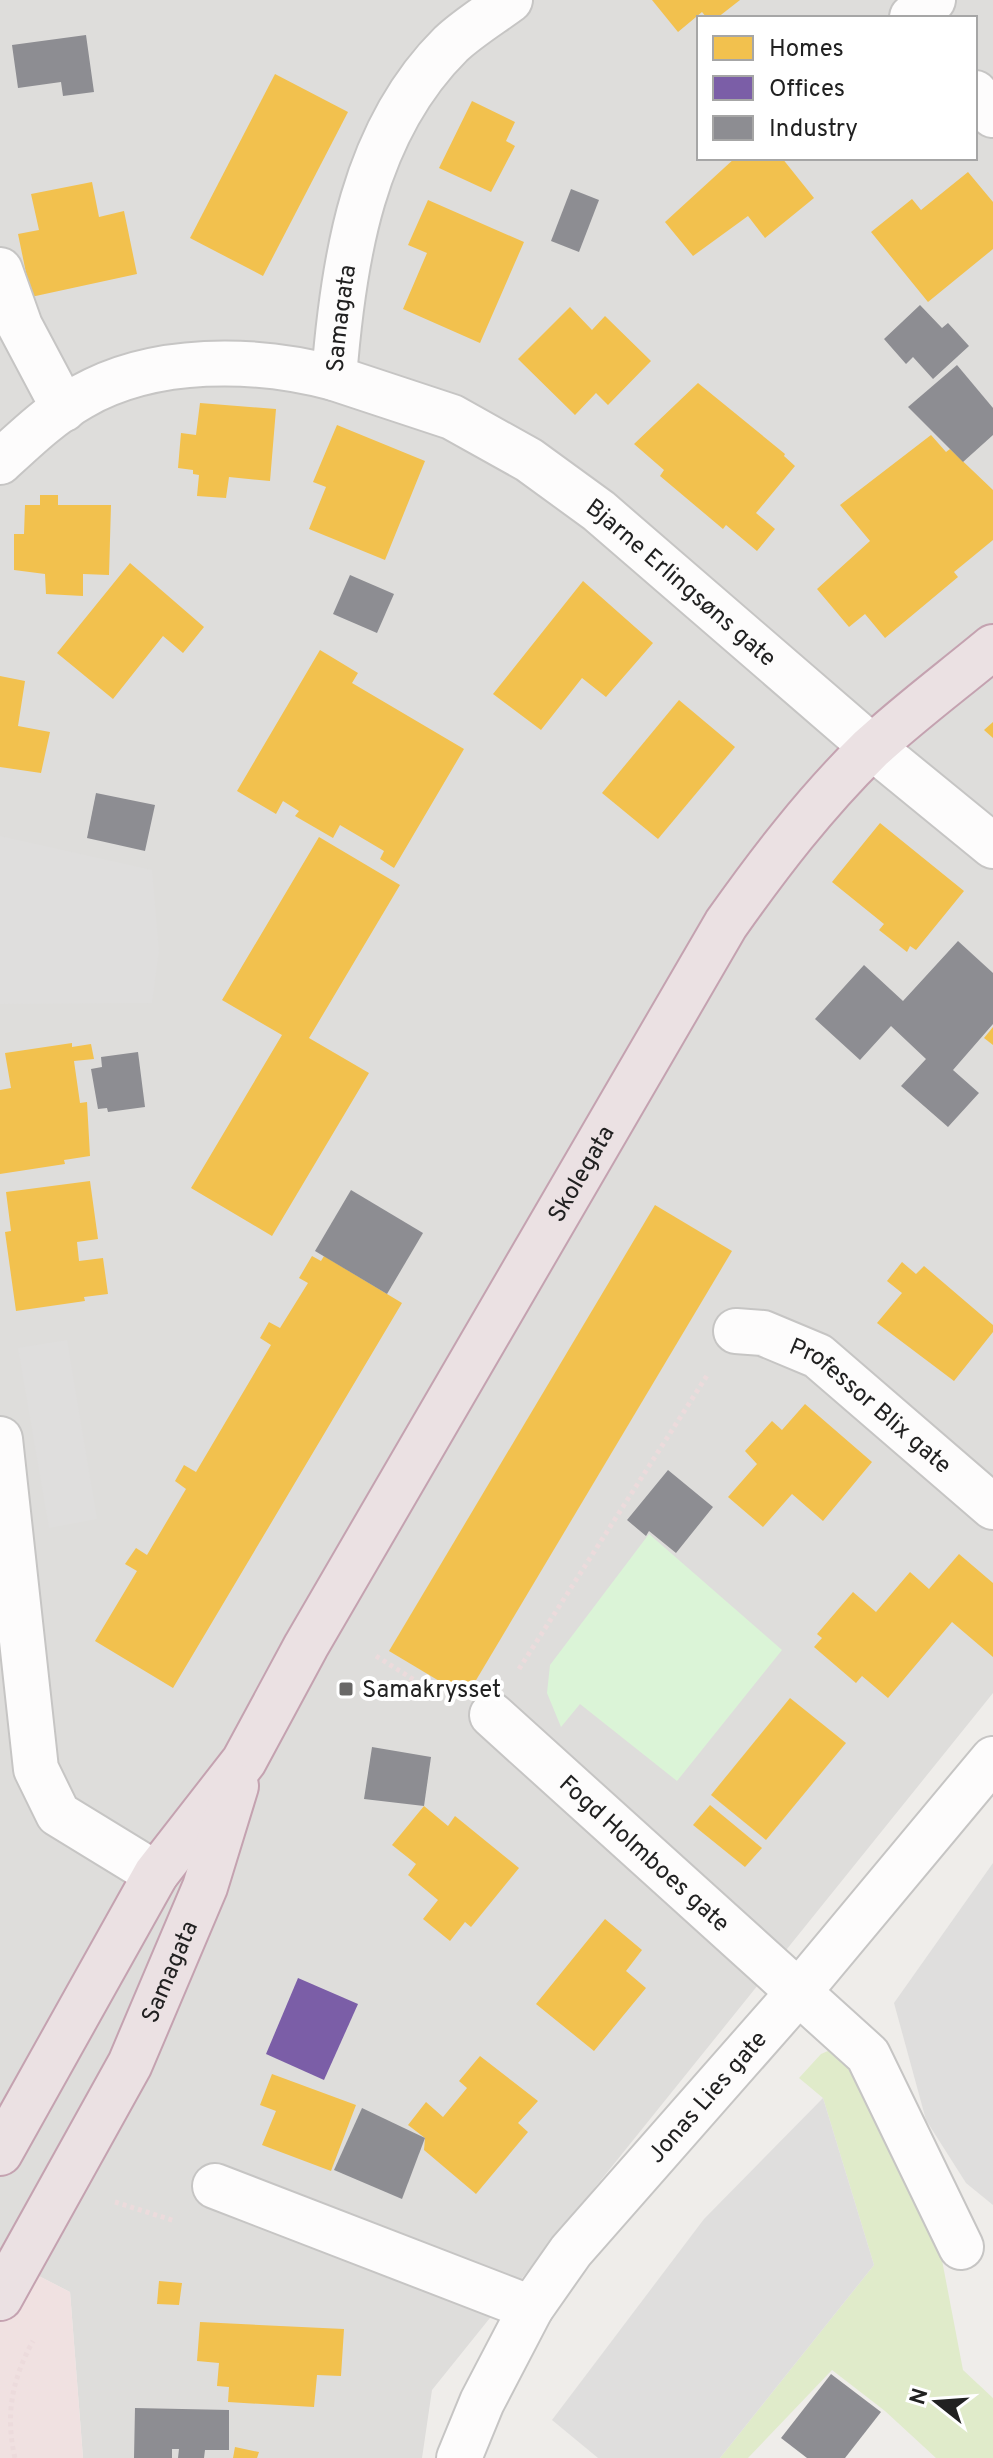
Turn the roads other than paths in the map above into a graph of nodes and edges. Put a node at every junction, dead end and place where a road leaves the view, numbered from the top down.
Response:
1 (510, 0) edge
2 (897, 0) edge
3 (933, 0) edge
4 (910, 16) edge
5 (914, 16) edge
6 (977, 95) edge
7 (993, 115) edge
8 (0, 270) edge
9 (334, 378) junction
10 (64, 409) junction
11 (0, 462) edge
12 (993, 647) edge
13 (872, 747) junction
14 (993, 846) edge
15 (736, 1331) road end
16 (0, 1439) edge
17 (993, 1507) edge
18 (492, 1715) road end
19 (993, 1759) edge
20 (244, 1761) junction
21 (156, 1874) junction
22 (797, 1994) junction
23 (0, 2153) edge
24 (215, 2186) dead end
25 (961, 2247) dead end
26 (0, 2298) edge
27 (531, 2308) junction
28 (459, 2458) edge

1 - 9 street, Samagata
2 - 4 street
3 - 5 street
6 - 7 street
8 - 10 street
9 - 10 street, Samagata
9 - 13 street, Bjarne Erlingsøns gate
10 - 11 street, Samagata
12 - 13 highway, Skolegata
13 - 14 street, Bjarne Erlingsøns gate
13 - 20 highway, Skolegata
15 - 17 street, Professor Blix gate
16 - 21 street
18 - 22 street, Fogd Holmboes gate
19 - 22 street, Jonas Lies gate
20 - 21 highway
20 - 26 highway, Samagata
21 - 23 highway
22 - 25 street, Fogd Holmboes gate
22 - 27 street, Jonas Lies gate
24 - 27 street
27 - 28 street, Jonas Lies gate

